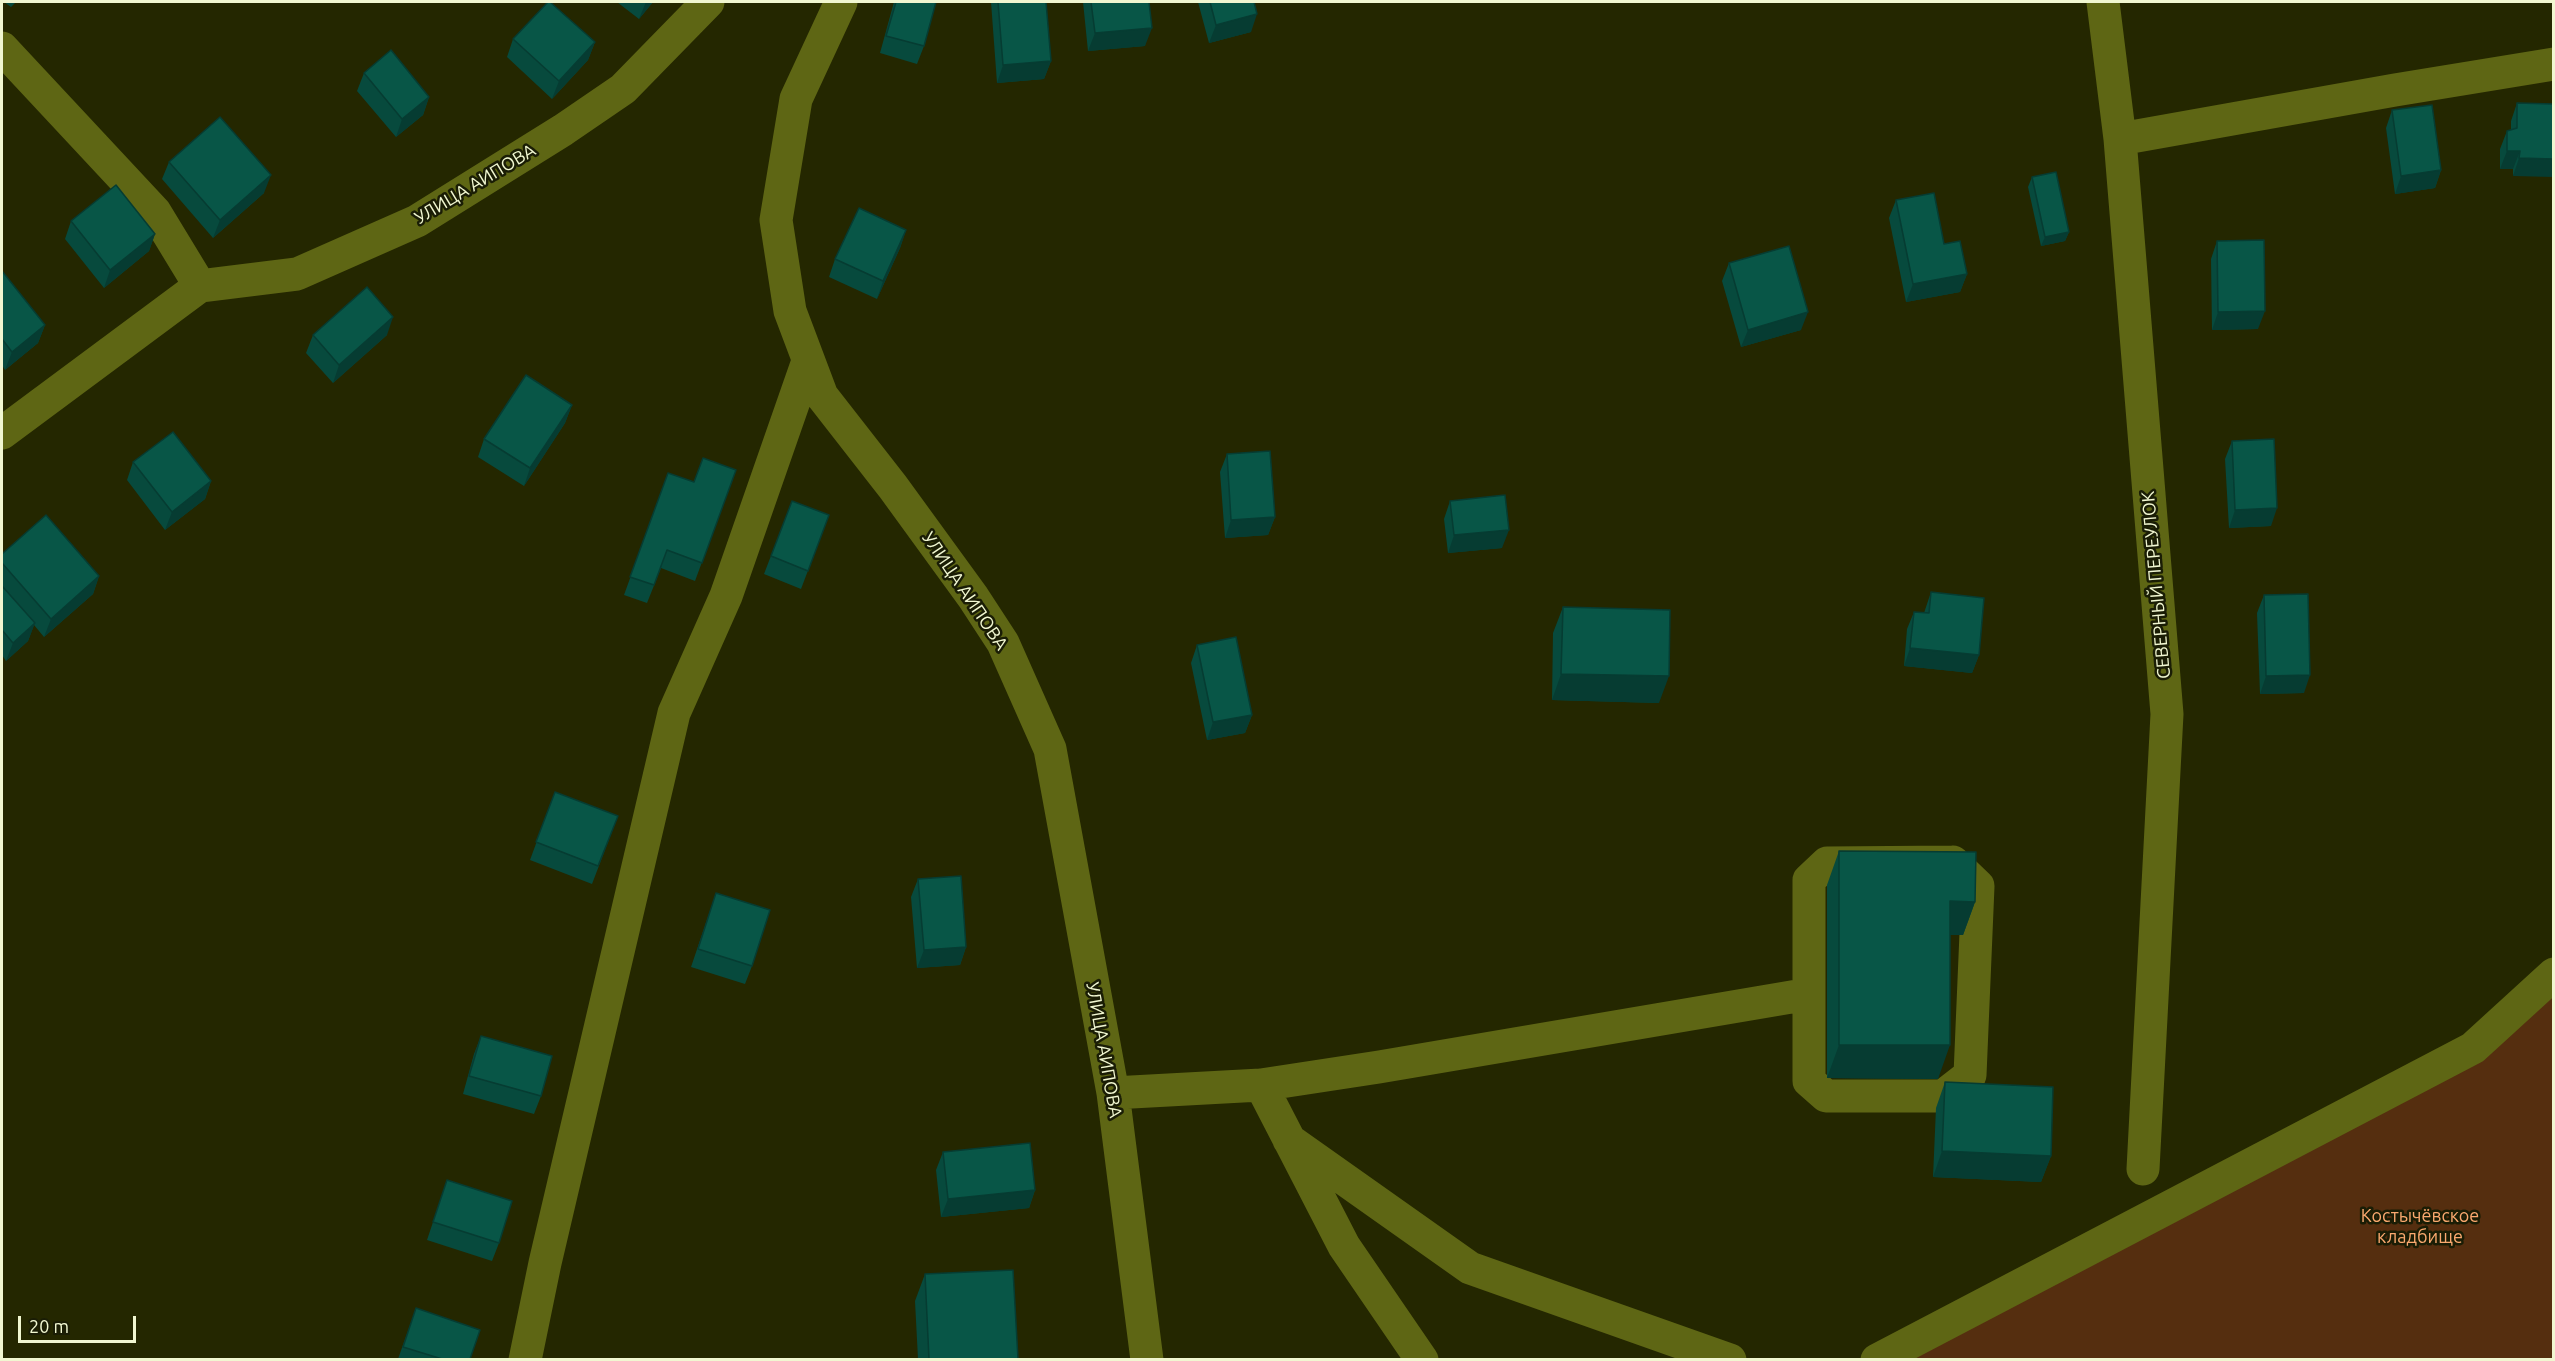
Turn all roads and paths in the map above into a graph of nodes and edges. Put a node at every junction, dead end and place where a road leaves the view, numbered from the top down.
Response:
1 (708, 2) edge
2 (841, 2) edge
3 (2103, 2) edge
4 (2, 48) edge
5 (2553, 64) edge
6 (2120, 139) junction
7 (200, 286) junction
8 (808, 361) junction
9 (2, 434) edge
10 (2553, 974) edge
11 (1809, 994) junction
12 (1261, 1085) junction
13 (1113, 1094) junction
14 (1289, 1140) junction
15 (2143, 1169) dead end
16 (525, 1359) edge
17 (1147, 1359) edge
18 (1422, 1359) edge
19 (1730, 1359) edge
20 (1877, 1359) edge

1 - 7 street, УЛИЦА АИПОВА
2 - 8 street, УЛИЦА АИПОВА
3 - 6 street, СЕВЕРНЫЙ ПЕРЕУЛОК
4 - 7 street
5 - 6 street
6 - 15 street, СЕВЕРНЫЙ ПЕРЕУЛОК
7 - 9 street, УЛИЦА АИПОВА
8 - 13 street, УЛИЦА АИПОВА
8 - 16 street
10 - 20 street
11 - 11 street
11 - 12 street
12 - 13 street
12 - 14 street
13 - 17 street, УЛИЦА АИПОВА
14 - 18 street
14 - 19 street

